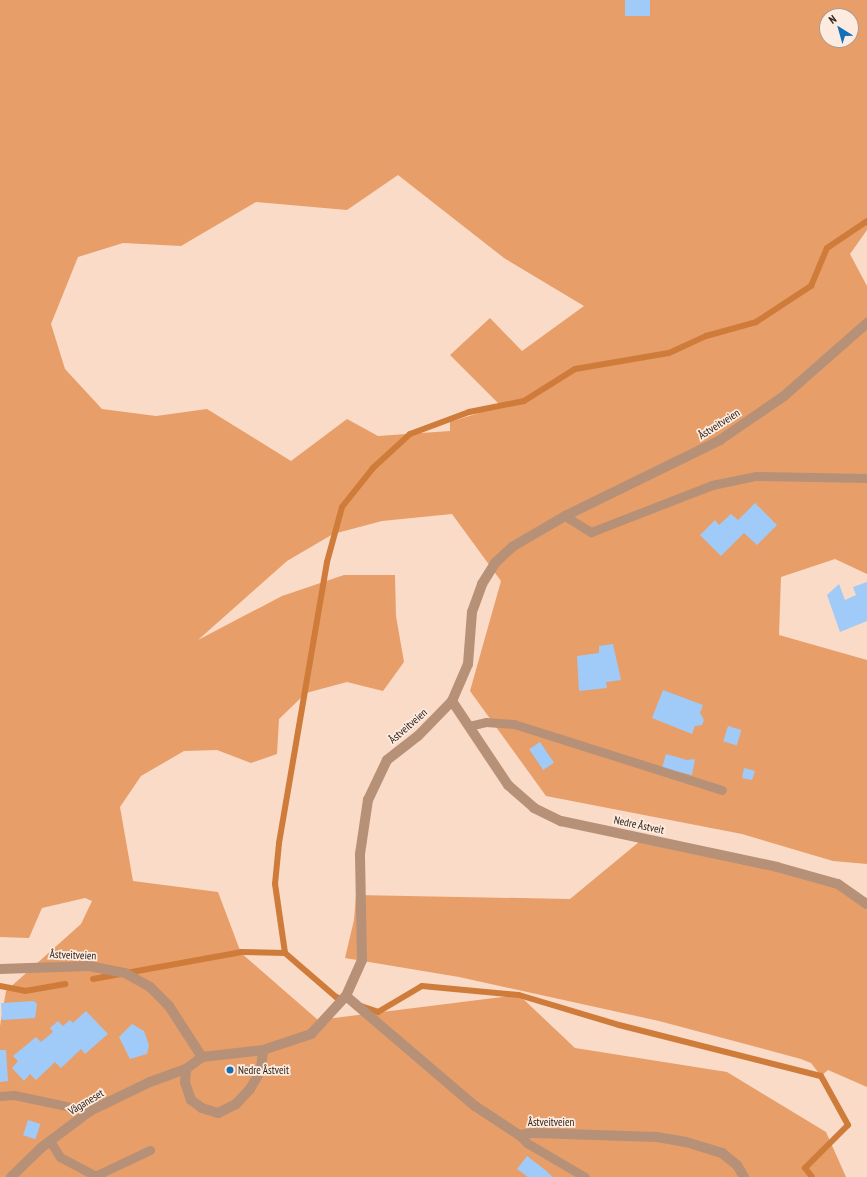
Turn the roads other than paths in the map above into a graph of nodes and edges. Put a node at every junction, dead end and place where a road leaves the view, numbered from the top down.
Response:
1 (867, 323) edge
2 (867, 478) edge
3 (565, 516) junction
4 (452, 701) junction
5 (469, 726) junction
6 (722, 790) dead end
7 (867, 904) edge
8 (0, 969) edge
9 (346, 996) junction
10 (263, 1050) junction
11 (202, 1057) junction
12 (186, 1069) junction
13 (0, 1096) edge
14 (90, 1111) junction
15 (519, 1135) junction
16 (50, 1141) junction
17 (150, 1150) dead end
18 (12, 1177) edge
19 (584, 1177) edge
20 (744, 1177) edge

1 - 3 street, Åstveitveien
2 - 3 lane
3 - 4 street, Åstveitveien
4 - 5 street, Nedre Åstveit
4 - 9 street, Åstveitveien
5 - 6 lane
5 - 7 street, Nedre Åstveit
8 - 11 street, Åstveitveien
9 - 10 street, Åstveitveien
9 - 15 street, Åstveitveien
10 - 11 street, Åstveitveien
10 - 12 street
11 - 12 street
12 - 14 street, Våganeset
13 - 14 lane
14 - 16 street, Våganeset
15 - 19 lane
15 - 20 street, Åstveitveien
16 - 17 lane
16 - 18 street, Våganeset

